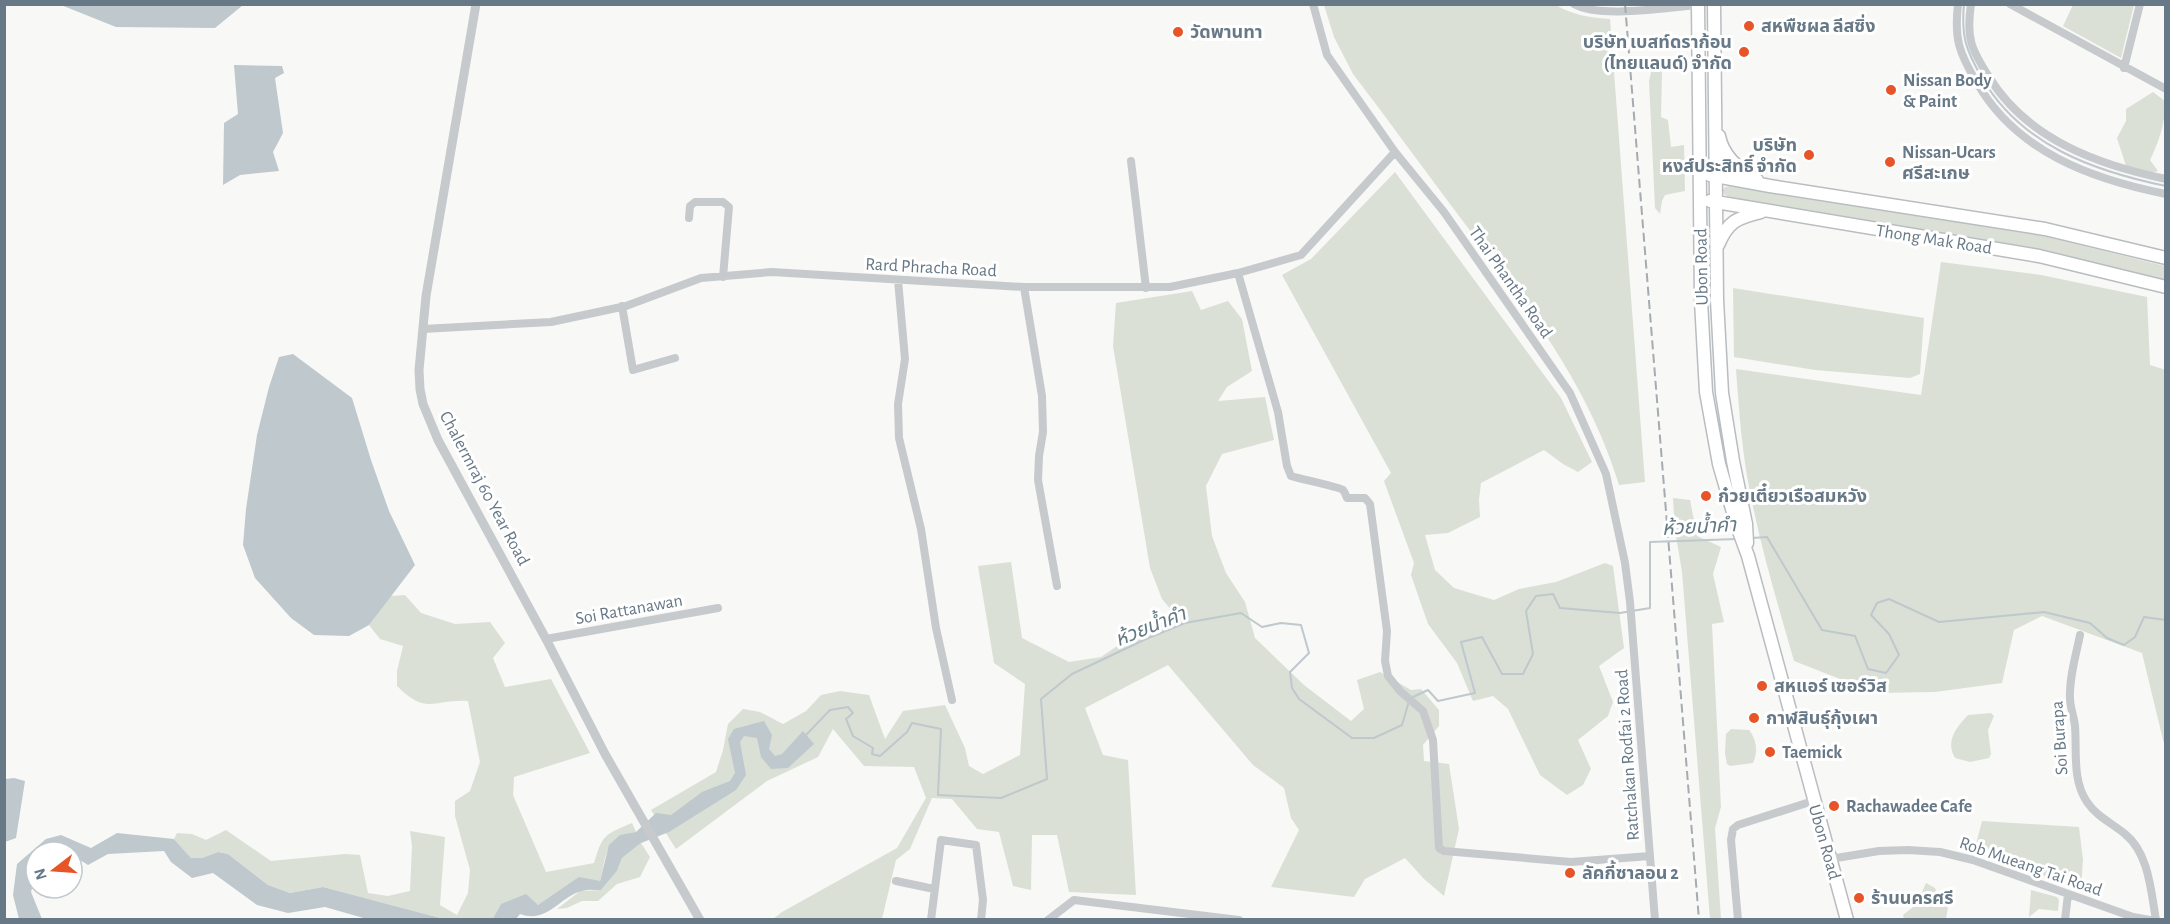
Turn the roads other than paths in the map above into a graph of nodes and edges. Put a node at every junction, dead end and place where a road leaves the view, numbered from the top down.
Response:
1 (476, 4) edge
2 (1313, 4) edge
3 (1574, 4) edge
4 (1714, 4) edge
5 (1958, 4) edge
6 (1971, 4) edge
7 (2010, 4) edge
8 (2140, 4) edge
9 (1698, 5) edge
10 (2124, 68) junction
11 (2166, 89) edge
12 (1715, 114) junction
13 (1395, 152) junction
14 (1131, 160) dead end
15 (1700, 174) junction
16 (1716, 176) junction
17 (2166, 179) edge
18 (1770, 186) junction
19 (2166, 194) edge
20 (1700, 199) junction
21 (1716, 201) junction
22 (1765, 211) junction
23 (689, 218) dead end
24 (1717, 247) junction
25 (2166, 258) edge
26 (1238, 273) junction
27 (723, 277) junction
28 (898, 280) junction
29 (1024, 287) junction
30 (2166, 287) edge
31 (1146, 288) junction
32 (622, 306) junction
33 (423, 329) junction
34 (675, 358) dead end
35 (1742, 525) junction
36 (1057, 586) dead end
37 (718, 608) dead end
38 (1633, 625) joint
39 (2080, 635) dead end
40 (546, 639) junction
41 (952, 700) dead end
42 (1813, 801) junction
43 (1650, 856) junction
44 (1830, 859) junction
45 (896, 881) dead end
46 (934, 889) junction
47 (2068, 894) junction
48 (700, 920) edge
49 (931, 920) edge
50 (981, 920) edge
51 (1047, 920) edge
52 (1239, 920) edge
53 (1655, 920) edge
54 (1738, 920) edge
55 (1847, 920) edge
56 (2065, 920) edge
57 (2150, 920) edge
58 (2156, 920) edge

1 - 33 street, Chalermraj 60 Year Road
2 - 13 street, Thai Phantha Road
3 - 9 street
4 - 12 main road, Ubon Road
5 - 19 street
6 - 17 street
7 - 10 street
8 - 10 street
9 - 15 main road, Ubon Road
10 - 11 street
12 - 16 main road, Ubon Road
12 - 18 main road
13 - 26 street, Rard Phracha Road
13 - 38 street, Thai Phantha Road
14 - 31 street
15 - 16 main road, Thong Mak Road
15 - 20 main road, Ubon Road
16 - 18 main road, Thong Mak Road
16 - 21 main road, Ubon Road
18 - 25 main road, Thong Mak Road
20 - 21 main road, Thong Mak Road
20 - 35 main road, Ubon Road
21 - 22 main road, Thong Mak Road
21 - 24 main road, Ubon Road
22 - 24 main road
22 - 30 main road, Thong Mak Road
23 - 27 street
24 - 35 main road, Ubon Road
26 - 31 street, Rard Phracha Road
26 - 43 street
27 - 28 street, Rard Phracha Road
27 - 32 street, Rard Phracha Road
28 - 29 street, Rard Phracha Road
28 - 41 street
29 - 31 street, Rard Phracha Road
29 - 36 street
32 - 33 street, Rard Phracha Road
32 - 34 street
33 - 40 street, Chalermraj 60 Year Road
35 - 42 main road, Ubon Road
37 - 40 street, Soi Rattanawan
38 - 43 street, Ratchakan Rodfai 2 Road
39 - 58 street, Soi Burapa
40 - 48 street, Chalermraj 60 Year Road
42 - 44 main road, Ubon Road
42 - 54 street
43 - 53 street, Ratchakan Rodfai 2 Road
44 - 47 street, Rob Mueang Tai Road
44 - 55 main road, Ubon Road
45 - 46 street
46 - 49 street
46 - 50 street
47 - 56 street
47 - 57 street, Rob Mueang Tai Road
51 - 52 street

